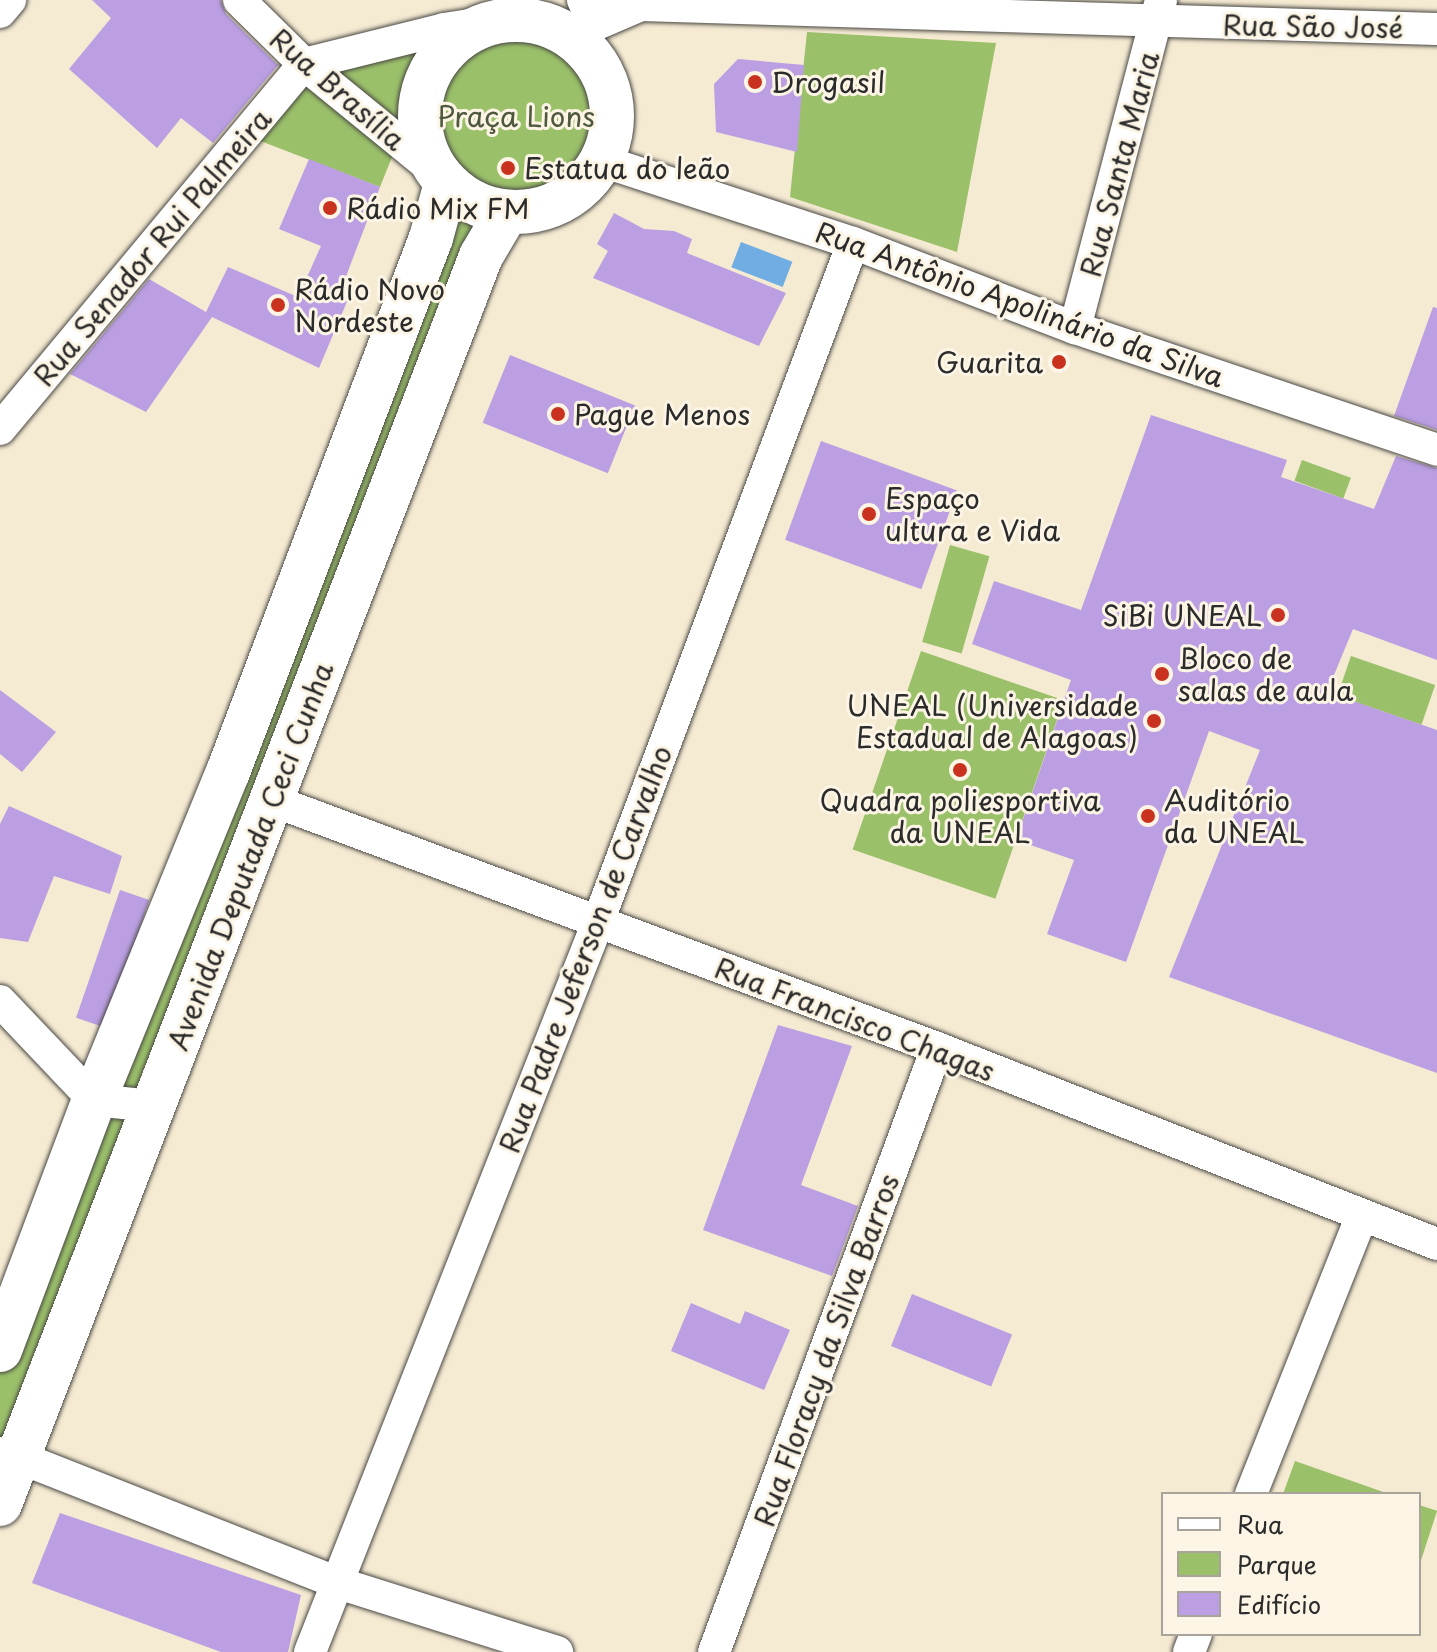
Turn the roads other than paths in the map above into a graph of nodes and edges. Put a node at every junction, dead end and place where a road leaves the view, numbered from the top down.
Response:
1 (10, 0) edge
2 (239, 0) edge
3 (1158, 11) edge
4 (0, 12) edge
5 (565, 15) edge
6 (495, 21) junction
7 (1437, 29) edge
8 (304, 64) junction
9 (602, 161) junction
10 (443, 179) junction
11 (507, 212) junction
12 (853, 243) junction
13 (1075, 328) junction
14 (0, 429) edge
15 (1437, 450) edge
16 (271, 800) junction
17 (598, 922) junction
18 (0, 1001) edge
19 (937, 1048) junction
20 (94, 1100) junction
21 (153, 1106) junction
22 (1362, 1215) junction
23 (1437, 1244) edge
24 (0, 1350) edge
25 (9, 1455) edge
26 (1252, 1492) edge
27 (0, 1504) edge
28 (335, 1582) junction
29 (310, 1652) edge
30 (557, 1652) edge
31 (714, 1652) edge

1 - 4 street
2 - 8 street, Rua Brasília
3 - 5 street, Rua São José
3 - 7 street, Rua São José
3 - 13 street, Rua Santa Maria
5 - 6 main road
5 - 9 main road
6 - 8 street
6 - 10 main road
8 - 10 street, Rua Brasília
8 - 14 street, Rua Senador Rui Palmeira
9 - 11 main road
9 - 12 street, Rua Antônio Apolinário da Silva
10 - 11 main road
10 - 20 main road, Avenida Deputada Ceci Cunha
11 - 16 main road, Avenida Deputada Ceci Cunha
12 - 13 street, Rua Antônio Apolinário da Silva
12 - 17 street, Rua Padre Jeferson de Carvalho
13 - 15 street, Rua Antônio Apolinário da Silva
16 - 17 street, Rua Francisco Chagas
16 - 21 main road, Avenida Deputada Ceci Cunha
17 - 19 street, Rua Francisco Chagas
17 - 28 street, Rua Padre Jeferson de Carvalho
18 - 20 street
19 - 22 street, Rua Francisco Chagas
19 - 31 street, Rua Floracy da Silva Barros
20 - 21 street
20 - 24 main road, Avenida Deputada Ceci Cunha
21 - 25 main road, Avenida Deputada Ceci Cunha
22 - 23 street, Rua Francisco Chagas
22 - 26 street
25 - 27 main road, Avenida Deputada Ceci Cunha
25 - 28 street
28 - 29 street, Rua Padre Jeferson de Carvalho
28 - 30 street

